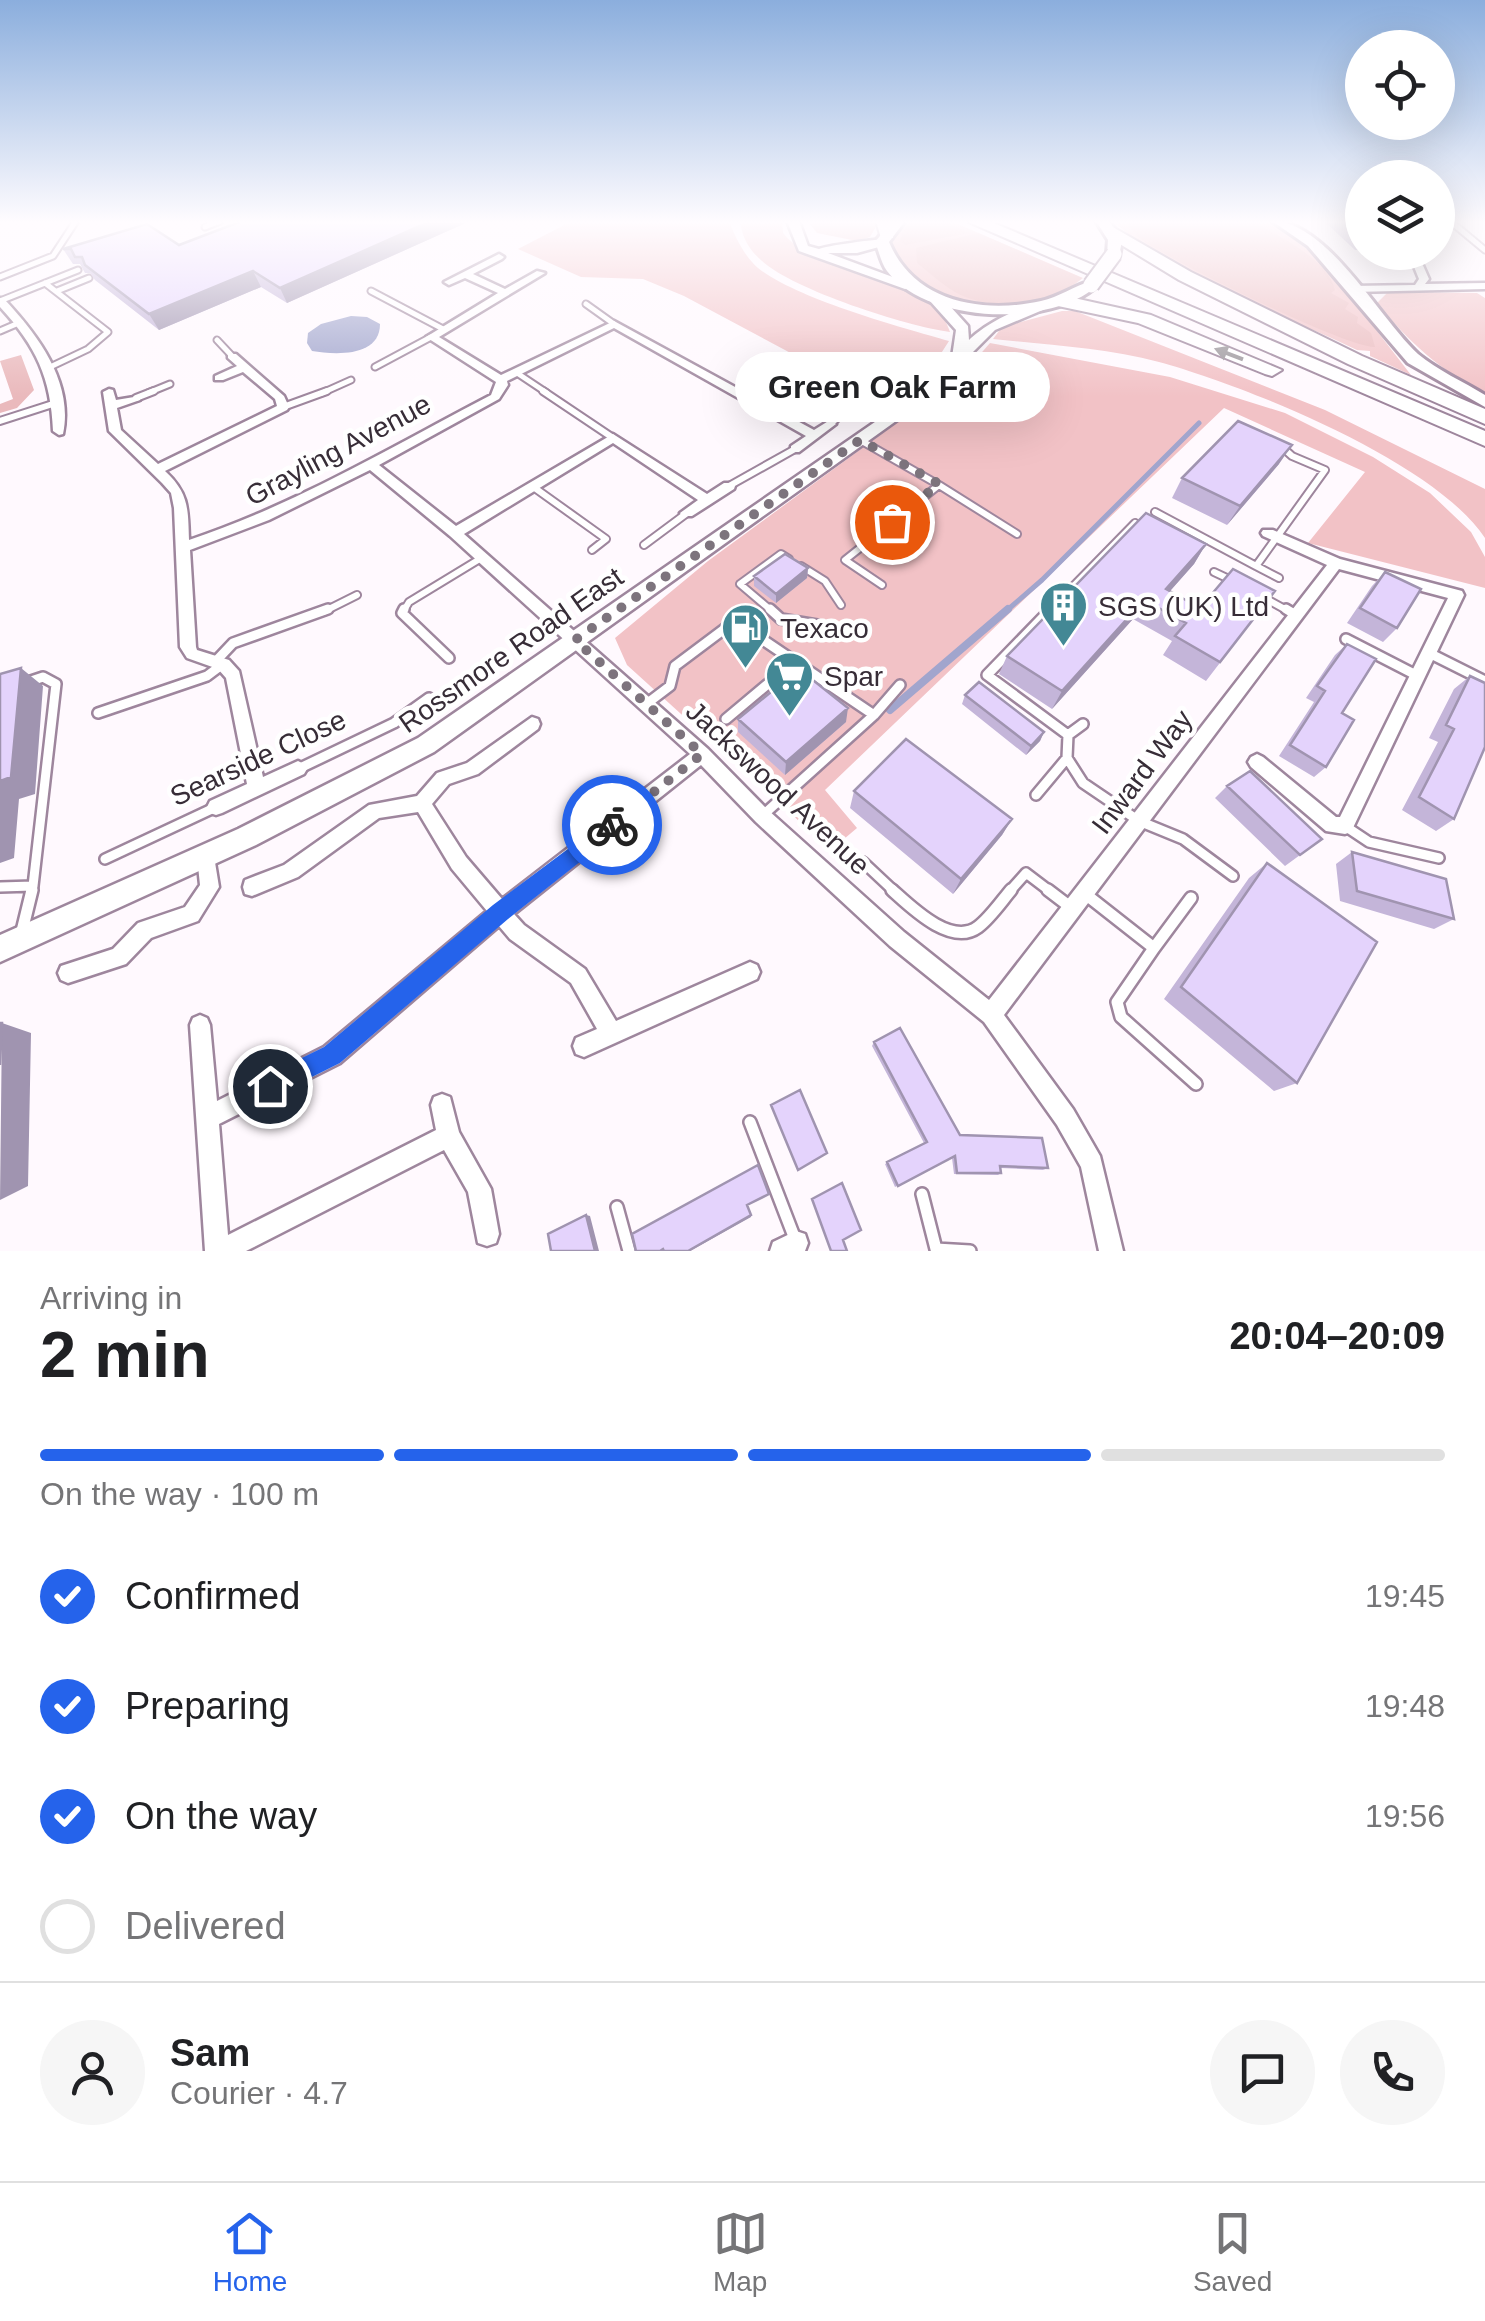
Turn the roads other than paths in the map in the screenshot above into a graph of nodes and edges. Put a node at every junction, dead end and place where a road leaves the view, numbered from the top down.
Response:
1 (52, 279) edge
2 (86, 279) edge
3 (454, 279) edge
4 (476, 279) edge
5 (527, 279) edge
6 (890, 279) edge
7 (904, 279) edge
8 (1095, 279) edge
9 (1109, 279) edge
10 (1138, 279) edge
11 (1195, 279) edge
12 (1344, 279) edge
13 (1424, 279) edge
14 (45, 282) junction
15 (448, 282) dead end
16 (910, 286) junction
17 (1485, 286) edge
18 (1418, 288) junction
19 (1352, 289) junction
20 (57, 291) junction
21 (372, 292) dead end
22 (504, 293) junction
23 (935, 298) junction
24 (0, 301) edge
25 (1065, 302) junction
26 (586, 304) dead end
27 (1038, 309) junction
28 (21, 322) junction
29 (614, 324) junction
30 (443, 330) junction
31 (0, 331) edge
32 (431, 336) junction
33 (216, 340) dead end
34 (963, 352) junction
35 (232, 356) joint
36 (374, 367) dead end
37 (48, 368) junction
38 (243, 368) junction
39 (518, 373) junction
40 (219, 378) dead end
41 (352, 380) dead end
42 (501, 380) junction
43 (170, 384) dead end
44 (136, 398) joint
45 (59, 402) junction
46 (1485, 402) edge
47 (852, 406) dead end
48 (284, 407) junction
49 (1485, 417) edge
50 (0, 421) edge
51 (830, 424) joint
52 (1485, 426) edge
53 (59, 431) dead end
54 (814, 435) junction
55 (613, 438) junction
56 (860, 440) junction
57 (1485, 440) edge
58 (1272, 442) edge
59 (1485, 448) edge
60 (796, 449) joint
61 (369, 463) junction
62 (154, 470) junction
63 (939, 484) junction
64 (532, 486) junction
65 (729, 486) joint
66 (706, 500) junction
67 (1155, 512) dead end
68 (687, 514) joint
69 (1134, 522) edge
70 (455, 533) junction
71 (1018, 534) dead end
72 (1273, 535) junction
73 (644, 545) dead end
74 (183, 547) junction
75 (592, 550) dead end
76 (482, 557) junction
77 (1336, 563) junction
78 (1256, 566) junction
79 (1214, 572) dead end
80 (1279, 578) dead end
81 (882, 584) dead end
82 (357, 595) dead end
83 (842, 606) dead end
84 (1296, 616) junction
85 (817, 625) dead end
86 (1346, 639) dead end
87 (575, 640) junction
88 (1429, 652) junction
89 (448, 658) dead end
90 (794, 662) junction
91 (219, 663) junction
92 (1418, 676) junction
93 (1485, 681) edge
94 (900, 685) dead end
95 (14, 686) edge
96 (428, 698) dead end
97 (645, 705) junction
98 (98, 713) dead end
99 (874, 716) junction
100 (726, 718) dead end
101 (532, 724) dead end
102 (1082, 724) dead end
103 (1068, 735) junction
104 (702, 754) junction
105 (1068, 758) junction
106 (1257, 762) dead end
107 (298, 770) joint
108 (257, 788) junction
109 (1036, 795) dead end
110 (422, 803) junction
111 (216, 807) joint
112 (762, 816) junction
113 (1139, 822) junction
114 (1344, 826) junction
115 (206, 856) junction
116 (1439, 858) dead end
117 (105, 859) dead end
118 (863, 862) dead end
119 (1233, 876) dead end
120 (32, 886) junction
121 (252, 887) dead end
122 (0, 888) edge
123 (1084, 893) junction
124 (1191, 898) dead end
125 (1072, 908) junction
126 (500, 912) junction
127 (10, 944) edge
128 (1154, 948) junction
129 (750, 972) dead end
130 (68, 973) dead end
131 (991, 1015) junction
132 (200, 1026) dead end
133 (610, 1032) junction
134 (584, 1046) dead end
135 (1196, 1084) dead end
136 (442, 1105) dead end
137 (208, 1117) junction
138 (750, 1122) dead end
139 (448, 1136) junction
140 (922, 1194) dead end
141 (617, 1207) dead end
142 (488, 1234) dead end
143 (789, 1247) edge
144 (219, 1251) edge
145 (629, 1251) edge
146 (970, 1251) edge
147 (1110, 1251) edge

1 - 14 lane
2 - 20 lane
3 - 15 street
4 - 22 street
5 - 22 street
6 - 16 main road
7 - 16 main road
8 - 25 main road, bridge
9 - 57 highway
10 - 52 highway
11 - 49 highway
12 - 19 main road
13 - 18 street
14 - 20 lane
14 - 24 lane
16 - 23 main road
17 - 18 street
18 - 19 street
19 - 46 main road
20 - 37 lane
21 - 30 lane
22 - 30 street
23 - 27 main road
23 - 34 main road
24 - 28 street
25 - 27 main road
59 -> 25 highway
26 - 29 lane
27 - 34 main road, Rossmore Road East
28 - 31 lane
28 - 37 street
29 - 39 street, Grayling Avenue
29 - 54 street
30 - 32 street
32 - 36 lane
32 - 42 street
33 - 35 lane
34 - 56 main road, Rossmore Road East
35 - 38 street
37 - 45 street
38 - 40 street
38 - 48 street
39 - 42 street, Grayling Avenue
39 - 55 lane
41 - 48 lane
42 - 61 street, Grayling Avenue
43 - 44 lane
44 - 62 street
45 - 50 lane
45 - 53 street
47 - 51 lane
48 - 62 street
51 - 54 street
54 - 60 street
55 - 64 street
55 - 66 street
56 - 63 lane
56 - 87 main road, Rossmore Road East
58 - 72 lane
60 - 65 lane
61 - 70 street, Jackswood Avenue
61 - 74 street, Grayling Avenue
62 - 74 street
63 - 71 lane
63 - 81 lane
64 - 70 street
64 - 75 lane
65 - 66 street
66 - 68 street
67 - 78 lane
68 - 73 lane
69 - 103 lane
70 - 76 street, Jackswood Avenue
72 - 77 street
72 - 78 lane
74 - 91 street
76 - 87 street, Jackswood Avenue
76 - 89 lane
77 - 84 street, Inward Way
77 - 88 street
78 - 80 lane
79 - 84 lane
82 - 91 lane
83 - 85 lane
84 - 113 street, Inward Way
86 - 92 lane
87 - 97 street, Jackswood Avenue
87 - 115 main road, Rossmore Road East
88 - 92 street
88 - 93 lane
90 - 97 lane
90 - 99 lane
90 - 100 lane
91 - 98 lane
91 - 108 street
92 - 114 street
94 - 99 lane
95 - 120 lane
96 - 107 lane, Searside Close
97 - 104 street, Jackswood Avenue
99 - 112 lane
101 - 110 street
102 - 103 lane
103 - 105 lane
104 - 112 street, Jackswood Avenue
104 - 126 street
105 - 109 lane
105 - 113 lane
106 - 114 street
107 - 108 street, Searside Close
108 - 111 street, Searside Close
110 - 121 street
110 - 126 street
111 - 117 lane, Searside Close
112 - 131 street, Jackswood Avenue
113 - 119 lane
113 - 123 street, Inward Way
114 - 116 lane
115 - 127 main road, Rossmore Road East
115 - 130 street
118 - 125 lane
120 - 122 lane
120 - 127 lane
123 - 125 street, Inward Way
123 - 128 lane
124 - 128 lane
125 - 131 street, Inward Way
126 - 133 street
126 - 137 street
128 - 135 lane
129 - 133 street
131 - 147 street, Jackswood Avenue
132 - 137 street
133 - 134 street
136 - 139 street
137 - 144 street
138 - 143 lane
139 - 142 street
139 - 144 street
140 - 146 lane
141 - 145 lane

